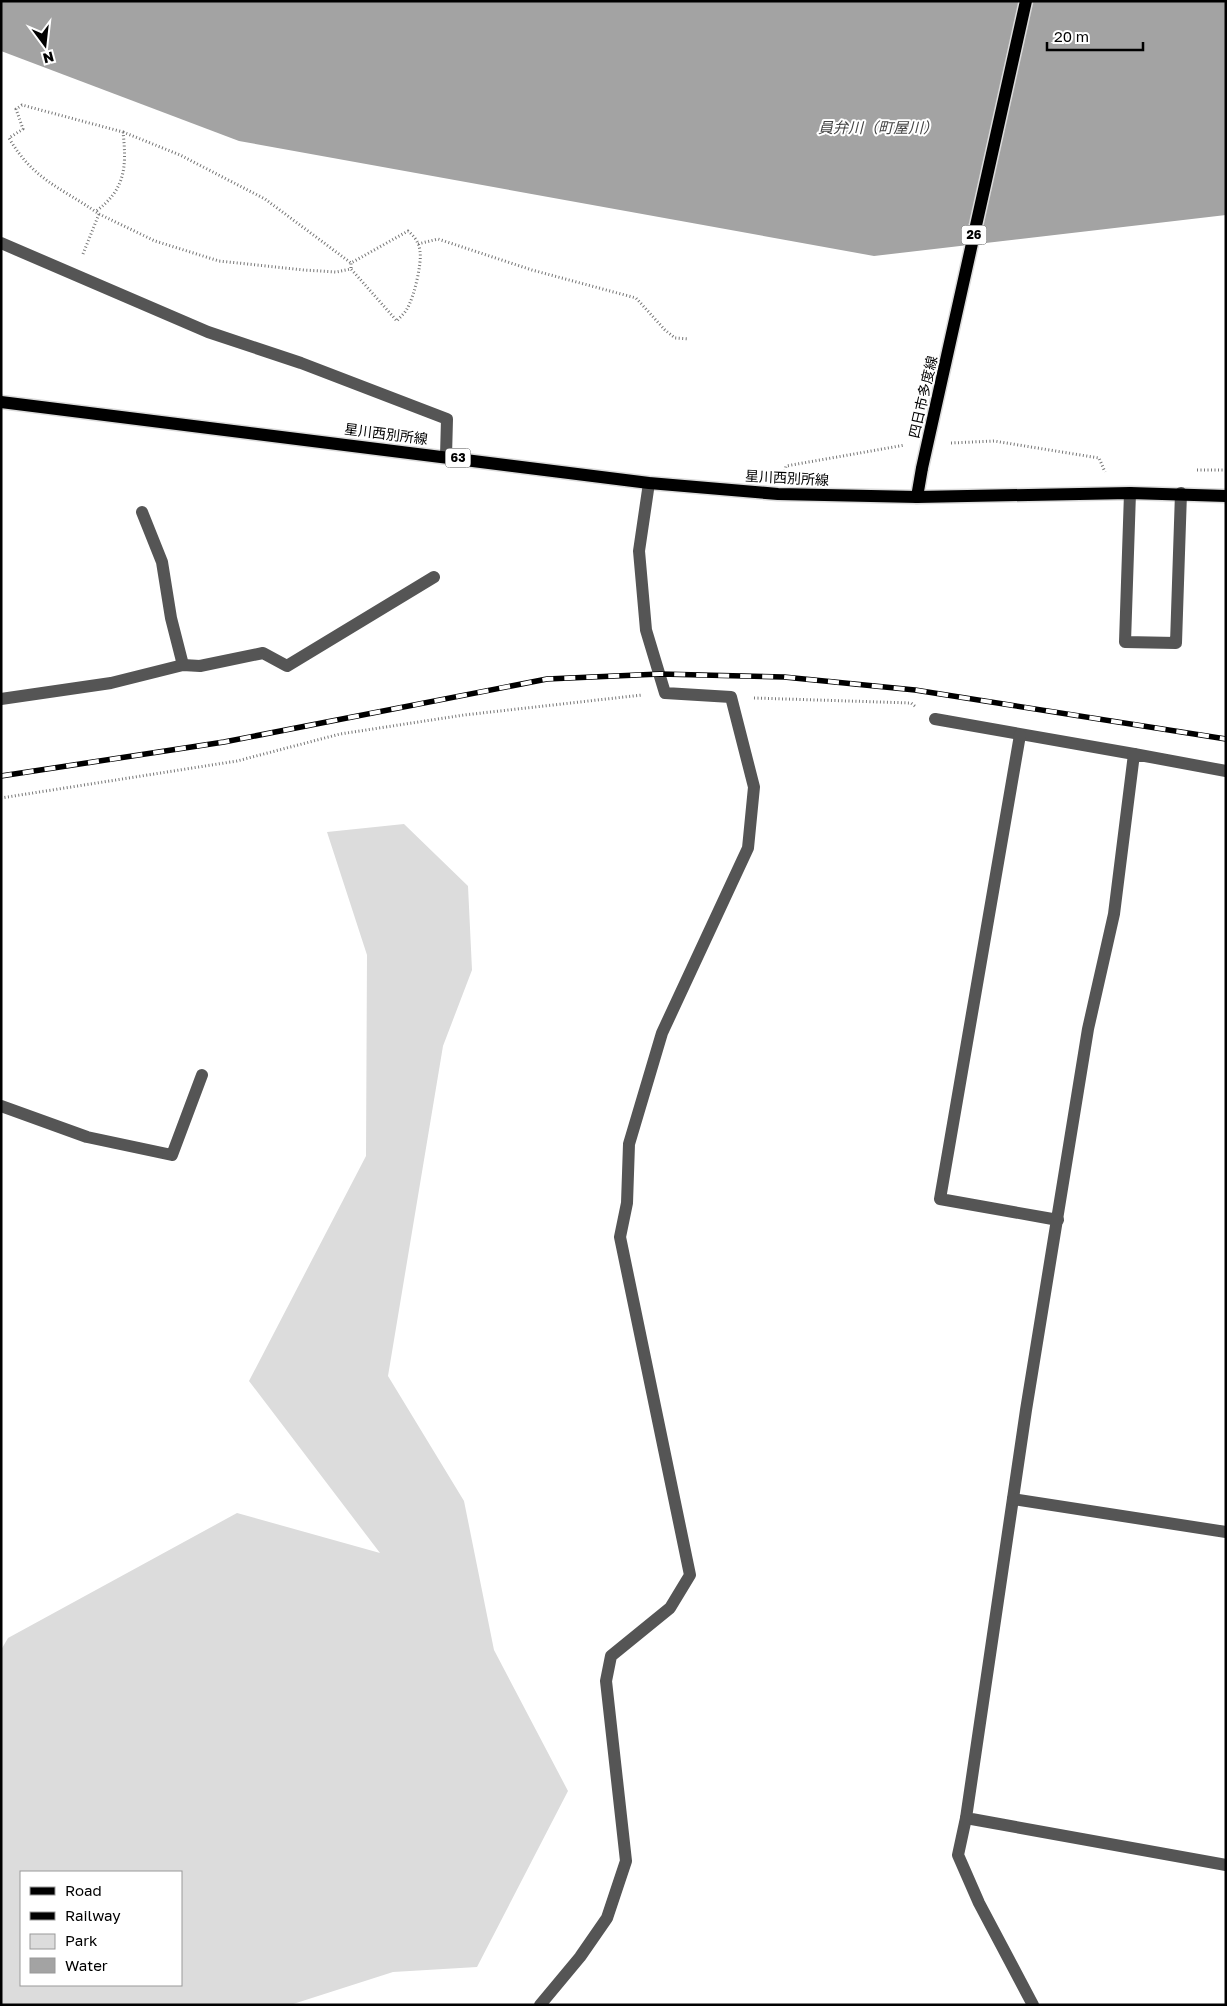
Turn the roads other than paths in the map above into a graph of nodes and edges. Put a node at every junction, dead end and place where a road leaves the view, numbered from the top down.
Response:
1 (1026, 1) edge
2 (1, 243) edge
3 (1, 402) edge
4 (446, 456) junction
5 (649, 483) junction
6 (1130, 493) junction
7 (1180, 493) junction
8 (1226, 496) edge
9 (917, 497) junction
10 (142, 512) dead end
11 (434, 577) dead end
12 (183, 665) junction
13 (1, 699) edge
14 (934, 719) road end
15 (1020, 735) junction
16 (1134, 754) junction
17 (1226, 771) edge
18 (202, 1075) dead end
19 (1, 1106) edge
20 (1058, 1220) junction
21 (1013, 1499) junction
22 (1226, 1532) edge
23 (966, 1818) junction
24 (1226, 1865) edge
25 (540, 2005) edge
26 (1033, 2005) edge

1 - 9 main road, 四日市多度線 / 26, bridge
2 - 4 street
3 - 4 main road, 星川西別所線 / 63
4 - 5 main road, 星川西別所線 / 63
5 - 9 main road, 星川西別所線 / 63
5 - 25 street
6 - 7 main road
6 - 7 street
6 - 9 main road
7 - 8 main road
10 - 12 street
11 - 12 street
12 - 13 street
14 - 15 street
15 - 16 street
15 - 20 street
16 - 17 street
16 - 20 street
18 - 19 street
20 - 21 street
21 - 22 street
21 - 23 street
23 - 24 street
23 - 26 street

